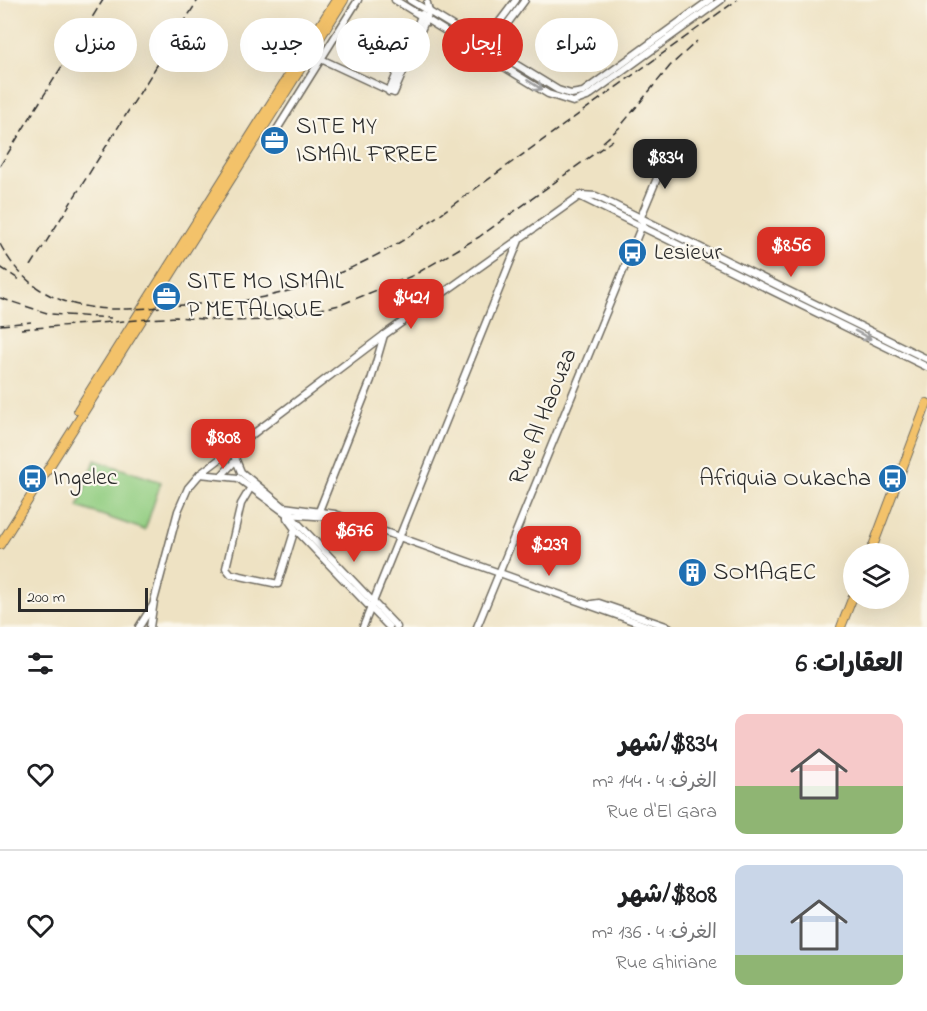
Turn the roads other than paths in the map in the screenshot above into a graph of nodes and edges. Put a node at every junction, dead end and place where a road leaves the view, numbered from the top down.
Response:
1 (336, 0) edge
2 (344, 0) edge
3 (358, 0) edge
4 (395, 0) edge
5 (410, 0) edge
6 (516, 0) edge
7 (525, 0) edge
8 (710, 0) edge
9 (722, 0) edge
10 (426, 9) edge
11 (504, 18) edge
12 (510, 18) edge
13 (442, 21) edge
14 (324, 54) edge
15 (324, 60) edge
16 (523, 70) edge
17 (313, 72) edge
18 (520, 72) edge
19 (565, 93) junction
20 (563, 100) junction
21 (276, 131) dead end
22 (668, 152) dead end
23 (642, 222) junction
24 (520, 238) junction
25 (844, 322) junction
26 (384, 335) junction
27 (927, 359) edge
28 (927, 367) edge
29 (927, 403) edge
30 (231, 448) junction
31 (235, 461) junction
32 (200, 474) junction
33 (223, 474) junction
34 (251, 487) junction
35 (319, 511) junction
36 (289, 512) junction
37 (343, 518) junction
38 (295, 528) junction
39 (0, 536) edge
40 (399, 537) junction
41 (874, 543) edge
42 (0, 545) edge
43 (499, 573) junction
44 (372, 603) junction
45 (591, 604) junction
46 (153, 605) junction
47 (848, 609) edge
48 (139, 627) edge
49 (150, 627) edge
50 (363, 627) edge
51 (389, 627) edge
52 (398, 627) edge
53 (477, 627) edge
54 (650, 627) edge
55 (669, 627) edge
56 (841, 627) edge

1 - 39 main road
2 - 42 main road
3 - 14 street
4 - 10 street
5 - 10 street
6 - 11 street
7 - 12 street
8 - 19 street
9 - 20 street
10 - 13 street
10 - 15 street
16 - 19 street
17 - 21 street
18 -> 20 street
19 - 20 street
22 - 23 street, Rue Al Haouza
23 - 24 street
23 - 25 street
23 - 43 street, Rue Al Haouza
24 - 26 street
24 - 40 street
25 - 27 street
25 -> 28 street
26 - 30 street
26 - 35 street
29 - 41 main road
30 - 31 street
30 - 32 street
31 - 33 street
31 - 36 street
32 - 33 street
32 - 46 street
33 - 34 street
34 - 36 street
34 - 38 street
35 - 36 street
35 - 37 street
36 - 37 street
36 - 38 street
36 - 44 street
37 - 40 street
38 - 44 street
40 - 43 street
40 - 44 street
43 - 45 street
43 - 53 street, Rue Al Haouza
44 - 50 street
44 - 51 street
44 - 52 street
45 - 54 street
45 - 55 street
46 - 48 street
46 - 49 street
47 - 56 main road

